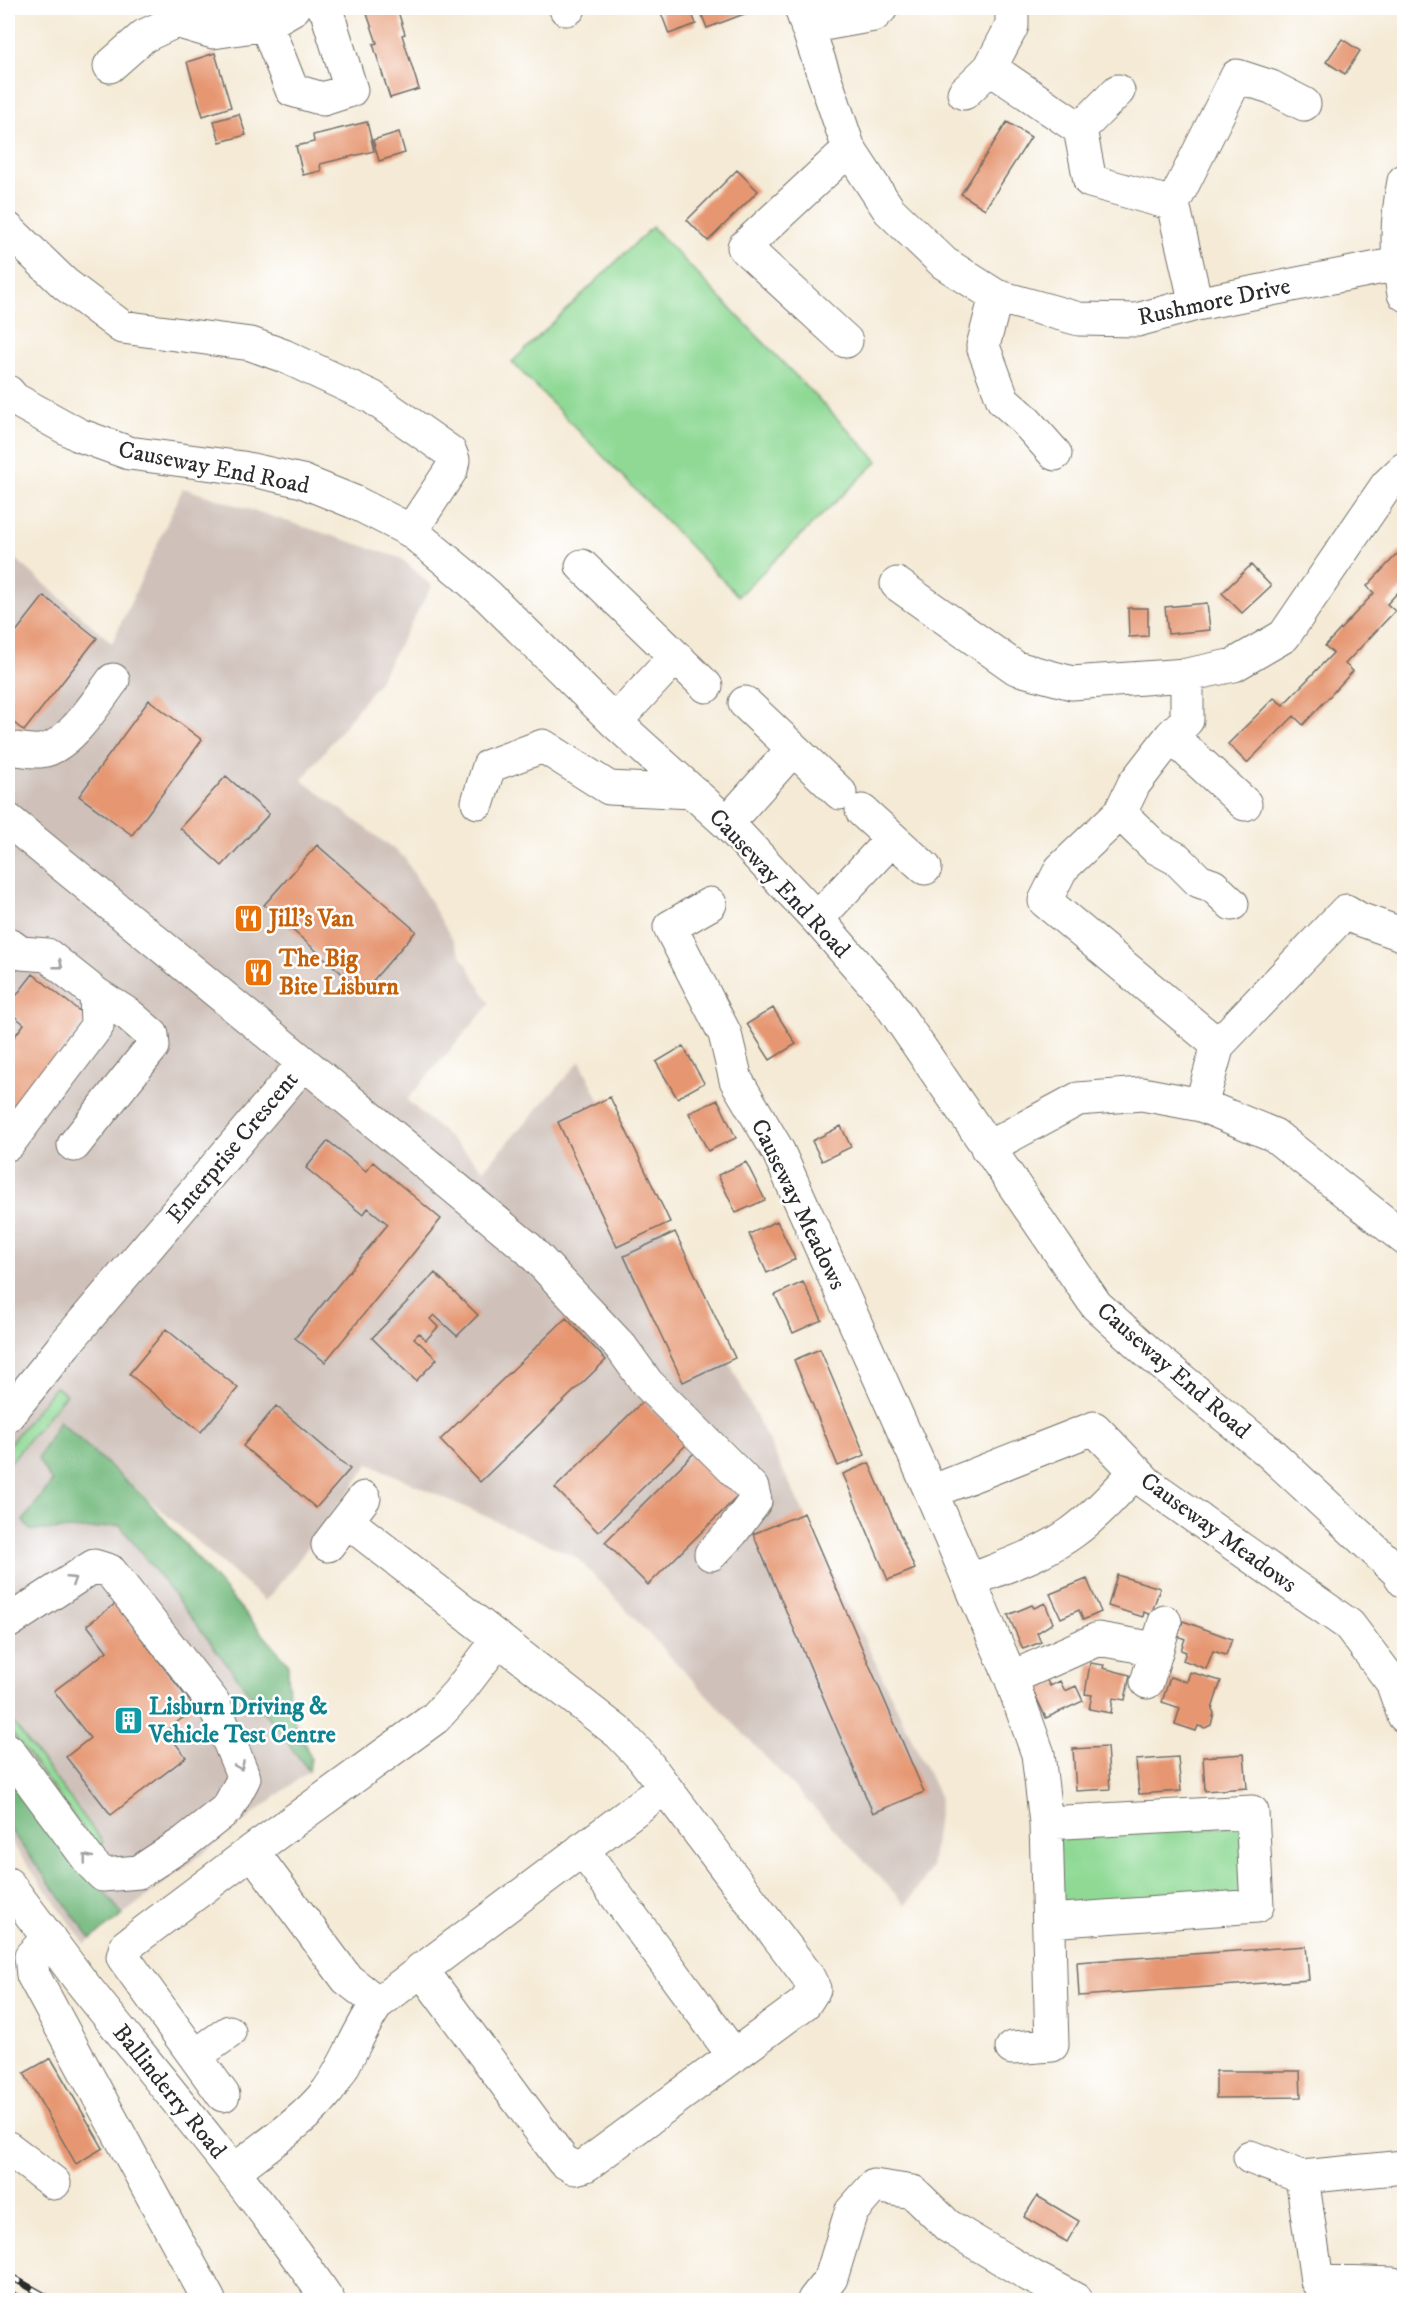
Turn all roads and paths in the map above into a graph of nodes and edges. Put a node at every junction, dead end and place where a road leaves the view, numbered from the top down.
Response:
1 (324, 8) edge
2 (881, 8) edge
3 (1012, 8) edge
4 (174, 14) edge
5 (280, 16) edge
6 (804, 17) edge
7 (110, 66) dead end
8 (990, 68) junction
9 (1118, 91) dead end
10 (964, 93) dead end
11 (1304, 104) dead end
12 (1080, 129) junction
13 (849, 149) junction
14 (1404, 181) edge
15 (1173, 204) junction
16 (8, 229) edge
17 (1401, 279) edge
18 (996, 296) junction
19 (1196, 304) junction
20 (846, 341) dead end
21 (8, 392) edge
22 (1054, 454) dead end
23 (1404, 469) edge
24 (411, 531) junction
25 (582, 566) dead end
26 (897, 584) dead end
27 (675, 657) junction
28 (1187, 675) junction
29 (113, 680) dead end
30 (706, 686) dead end
31 (745, 703) dead end
32 (615, 722) junction
33 (1171, 736) junction
34 (8, 749) edge
35 (793, 749) junction
36 (693, 792) junction
37 (478, 802) dead end
38 (1245, 804) dead end
39 (1120, 813) junction
40 (727, 823) junction
41 (10, 827) edge
42 (892, 839) junction
43 (925, 868) dead end
44 (710, 904) dead end
45 (1232, 904) dead end
46 (817, 919) junction
47 (1404, 935) edge
48 (8, 944) edge
49 (96, 994) junction
50 (1218, 1045) junction
51 (304, 1063) junction
52 (1201, 1105) junction
53 (8, 1144) edge
54 (74, 1145) dead end
55 (987, 1148) junction
56 (1404, 1238) edge
57 (8, 1415) edge
58 (1136, 1471) junction
59 (931, 1492) junction
60 (346, 1521) dead end
61 (711, 1554) dead end
62 (969, 1581) junction
63 (1404, 1581) edge
64 (13, 1608) edge
65 (499, 1639) junction
66 (1011, 1678) junction
67 (1147, 1682) dead end
68 (1404, 1716) edge
69 (8, 1750) edge
70 (664, 1788) junction
71 (1046, 1823) junction
72 (582, 1849) junction
73 (252, 1851) junction
74 (8, 1884) edge
75 (1049, 1921) junction
76 (29, 1957) edge
77 (421, 1969) junction
78 (378, 2003) junction
79 (229, 2032) dead end
80 (1012, 2048) dead end
81 (195, 2056) junction
82 (734, 2056) junction
83 (223, 2095) dead end
84 (8, 2148) edge
85 (1250, 2157) dead end
86 (1404, 2167) edge
87 (234, 2171) junction
88 (1302, 2177) junction
89 (54, 2183) dead end
90 (1392, 2284) dead end
91 (1088, 2295) edge
92 (209, 2301) edge
93 (328, 2301) edge
94 (814, 2301) edge

1 - 5 street
2 - 6 street
3 - 8 street
4 - 5 street
4 - 7 street
6 - 13 street, Rushmore Drive
8 - 10 street
8 - 12 street
9 - 12 street
11 - 15 street
12 - 15 street
13 - 18 street, Rushmore Drive
13 - 20 street
14 - 17 street
15 - 19 street
16 - 24 street
17 - 19 street, Rushmore Drive
18 - 19 street, Rushmore Drive
18 - 22 street
21 - 24 street, Causeway End Road
23 - 28 street
24 - 32 street, Causeway End Road
25 - 27 street
26 - 28 street
27 - 30 street
27 - 32 street
28 - 33 street
29 - 34 street
31 - 35 street
32 - 36 street, Causeway End Road
33 - 38 street
33 - 39 street
35 - 40 street
35 - 42 street
36 - 37 street
36 - 40 street, Causeway End Road
39 - 45 street
39 - 50 street
40 - 46 street, Causeway End Road
41 - 51 street, Enterprise Crescent
42 - 43 street
42 - 46 street
44 - 59 street, Causeway Meadows
46 - 55 street, Causeway End Road
47 - 50 street
48 -> 49 street
49 - 53 street
49 - 54 street
50 - 52 street
51 - 57 street, Enterprise Crescent
51 - 61 street
52 - 55 street
52 - 56 street
55 - 63 street, Causeway End Road
58 - 59 street, Causeway Meadows
58 - 62 street
58 - 68 street, Causeway Meadows
59 - 62 street, Causeway Meadows
60 - 65 street
62 - 66 street, Causeway Meadows
64 -> 69 street
65 - 70 street
65 - 73 street
66 - 67 street
66 - 71 street, Causeway Meadows
70 - 72 street
70 - 82 street
71 - 75 street, Causeway Meadows
71 - 75 street
72 - 77 street
72 - 82 street
73 - 78 street
73 - 81 street
74 - 76 street, Ballinderry Road
75 - 80 street, Causeway Meadows
76 - 87 street, Ballinderry Road
76 - 92 street
77 - 78 street
77 - 82 street
78 - 87 street
79 - 81 street
81 - 83 street
84 - 89 street
85 - 88 street
86 - 88 street
87 - 93 street, Ballinderry Road
88 - 90 street
91 - 94 street

